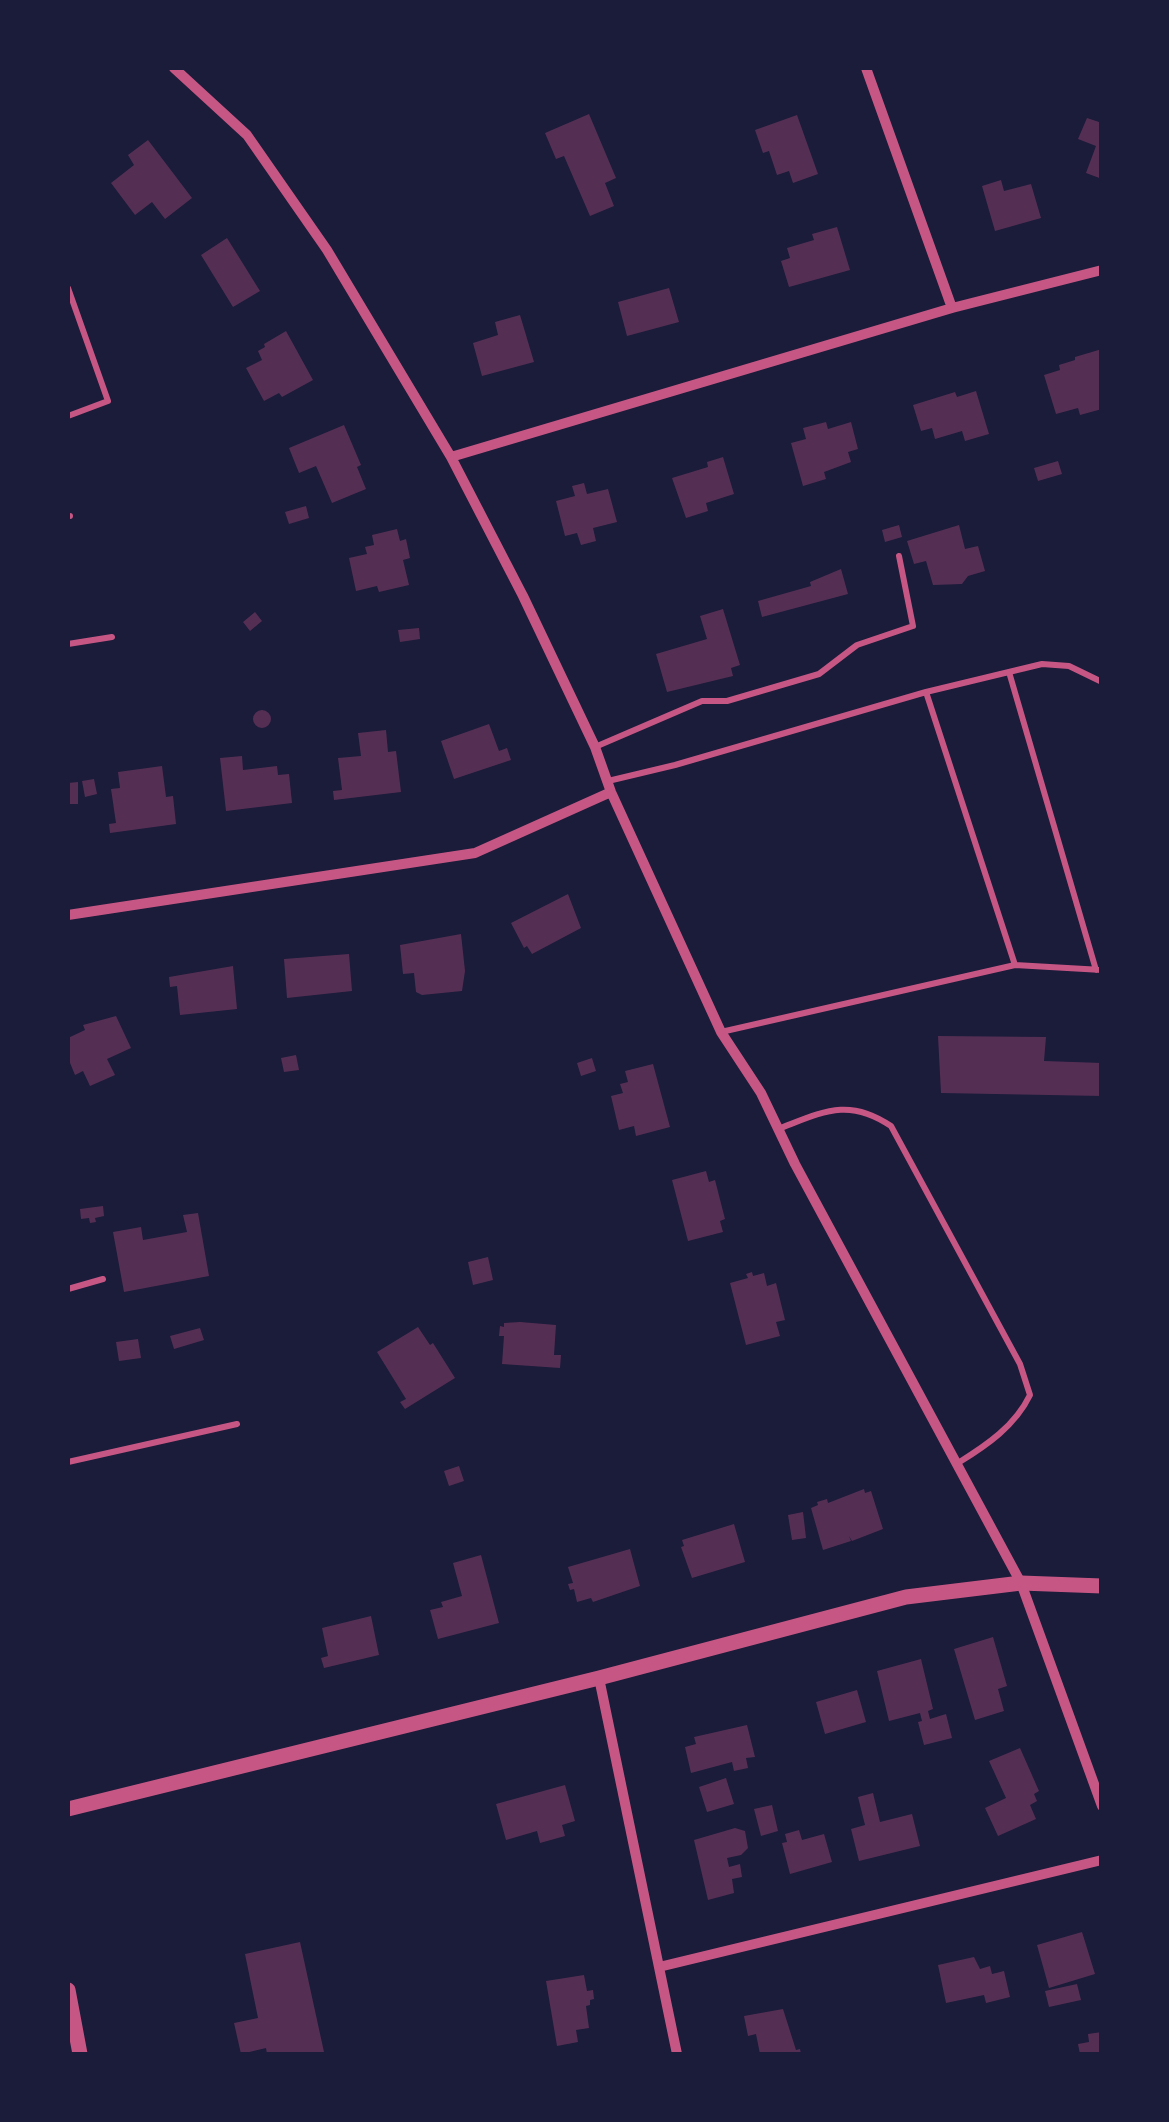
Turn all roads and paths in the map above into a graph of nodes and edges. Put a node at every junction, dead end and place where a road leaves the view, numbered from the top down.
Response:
1 (174, 68) edge
2 (866, 68) edge
3 (1102, 270) edge
4 (68, 288) edge
5 (952, 308) junction
6 (68, 416) edge
7 (451, 458) junction
8 (899, 556) dead end
9 (112, 637) dead end
10 (68, 644) edge
11 (1009, 672) junction
12 (1102, 682) edge
13 (926, 692) junction
14 (595, 747) junction
15 (609, 786) junction
16 (68, 915) edge
17 (1015, 965) junction
18 (1099, 970) edge
19 (721, 1032) junction
20 (778, 1129) junction
21 (102, 1280) dead end
22 (68, 1288) edge
23 (237, 1424) dead end
24 (68, 1462) edge
25 (958, 1463) junction
26 (1021, 1584) junction
27 (1102, 1586) edge
28 (599, 1678) junction
29 (1102, 1806) edge
30 (68, 1809) edge
31 (1102, 1860) edge
32 (660, 1967) junction
33 (68, 1990) edge
34 (80, 2054) edge
35 (677, 2054) edge

1 - 7 street
2 - 5 street
3 - 5 street
4 - 6 lane
5 - 7 street
7 - 14 street
8 - 14 lane
9 - 10 lane
11 - 12 lane
11 - 13 lane
11 - 18 lane
13 - 15 lane
13 - 17 lane
14 - 15 street
15 - 16 street
15 - 19 street
17 - 18 lane
17 - 19 lane
19 - 20 street
20 - 25 street
20 - 25 lane
21 - 22 lane
23 - 24 lane
25 - 26 street
26 - 27 street
26 - 28 street
26 - 29 street
28 - 30 street
28 - 32 street
31 - 32 street
32 - 35 street
33 - 34 street

